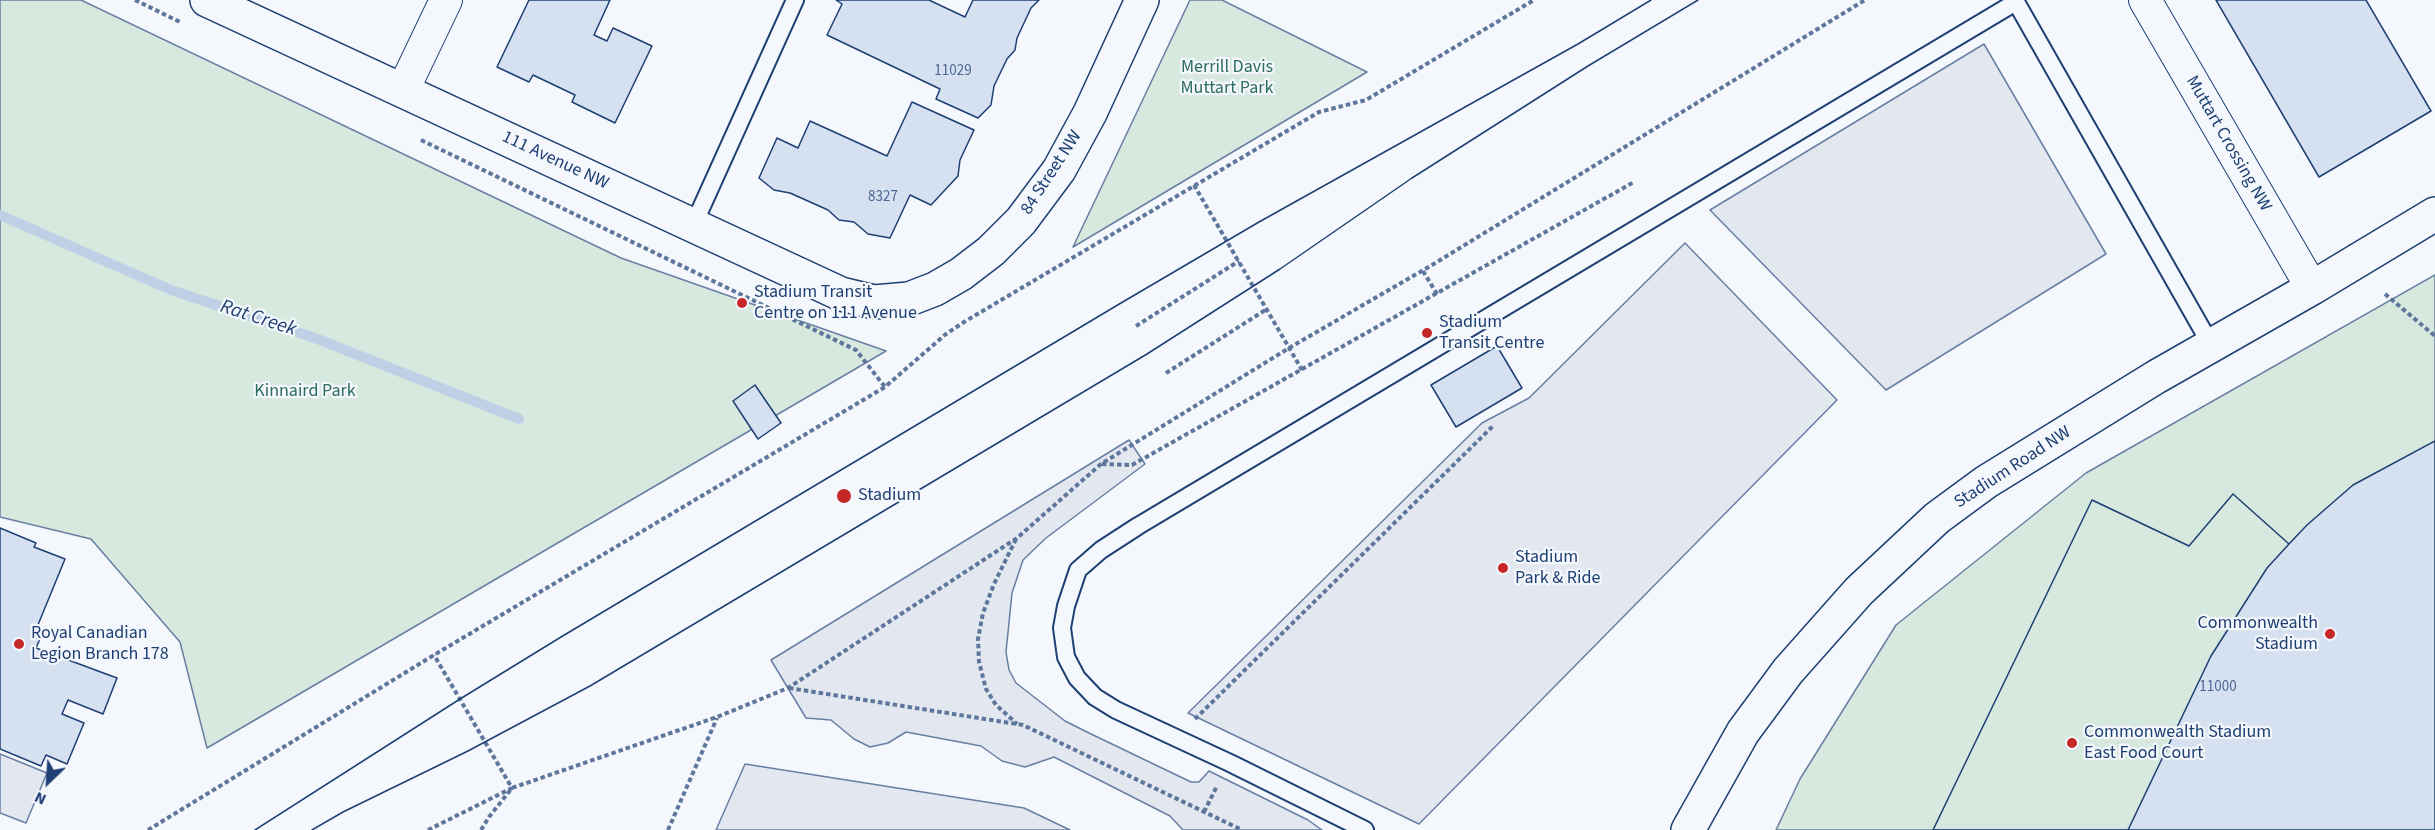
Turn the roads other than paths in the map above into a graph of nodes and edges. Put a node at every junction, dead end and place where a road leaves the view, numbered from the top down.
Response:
1 (207, 0) edge
2 (446, 0) edge
3 (795, 0) edge
4 (1142, 0) edge
5 (2145, 0) edge
6 (403, 90) junction
7 (2435, 214) edge
8 (693, 226) junction
9 (2312, 288) junction
10 (909, 299) joint
11 (2211, 345) junction
12 (1365, 830) edge
13 (1688, 830) edge

1 - 6 street, 111 Avenue NW
2 - 6 street
3 - 8 lane
4 - 10 street, 84 Street NW
5 - 9 street, Muttart Crossing NW
6 - 8 street, 111 Avenue NW
7 - 9 street, Stadium Road NW
8 - 10 street, 111 Avenue NW
9 - 11 street, Stadium Road NW
11 - 12 lane
11 - 13 street, Stadium Road NW

